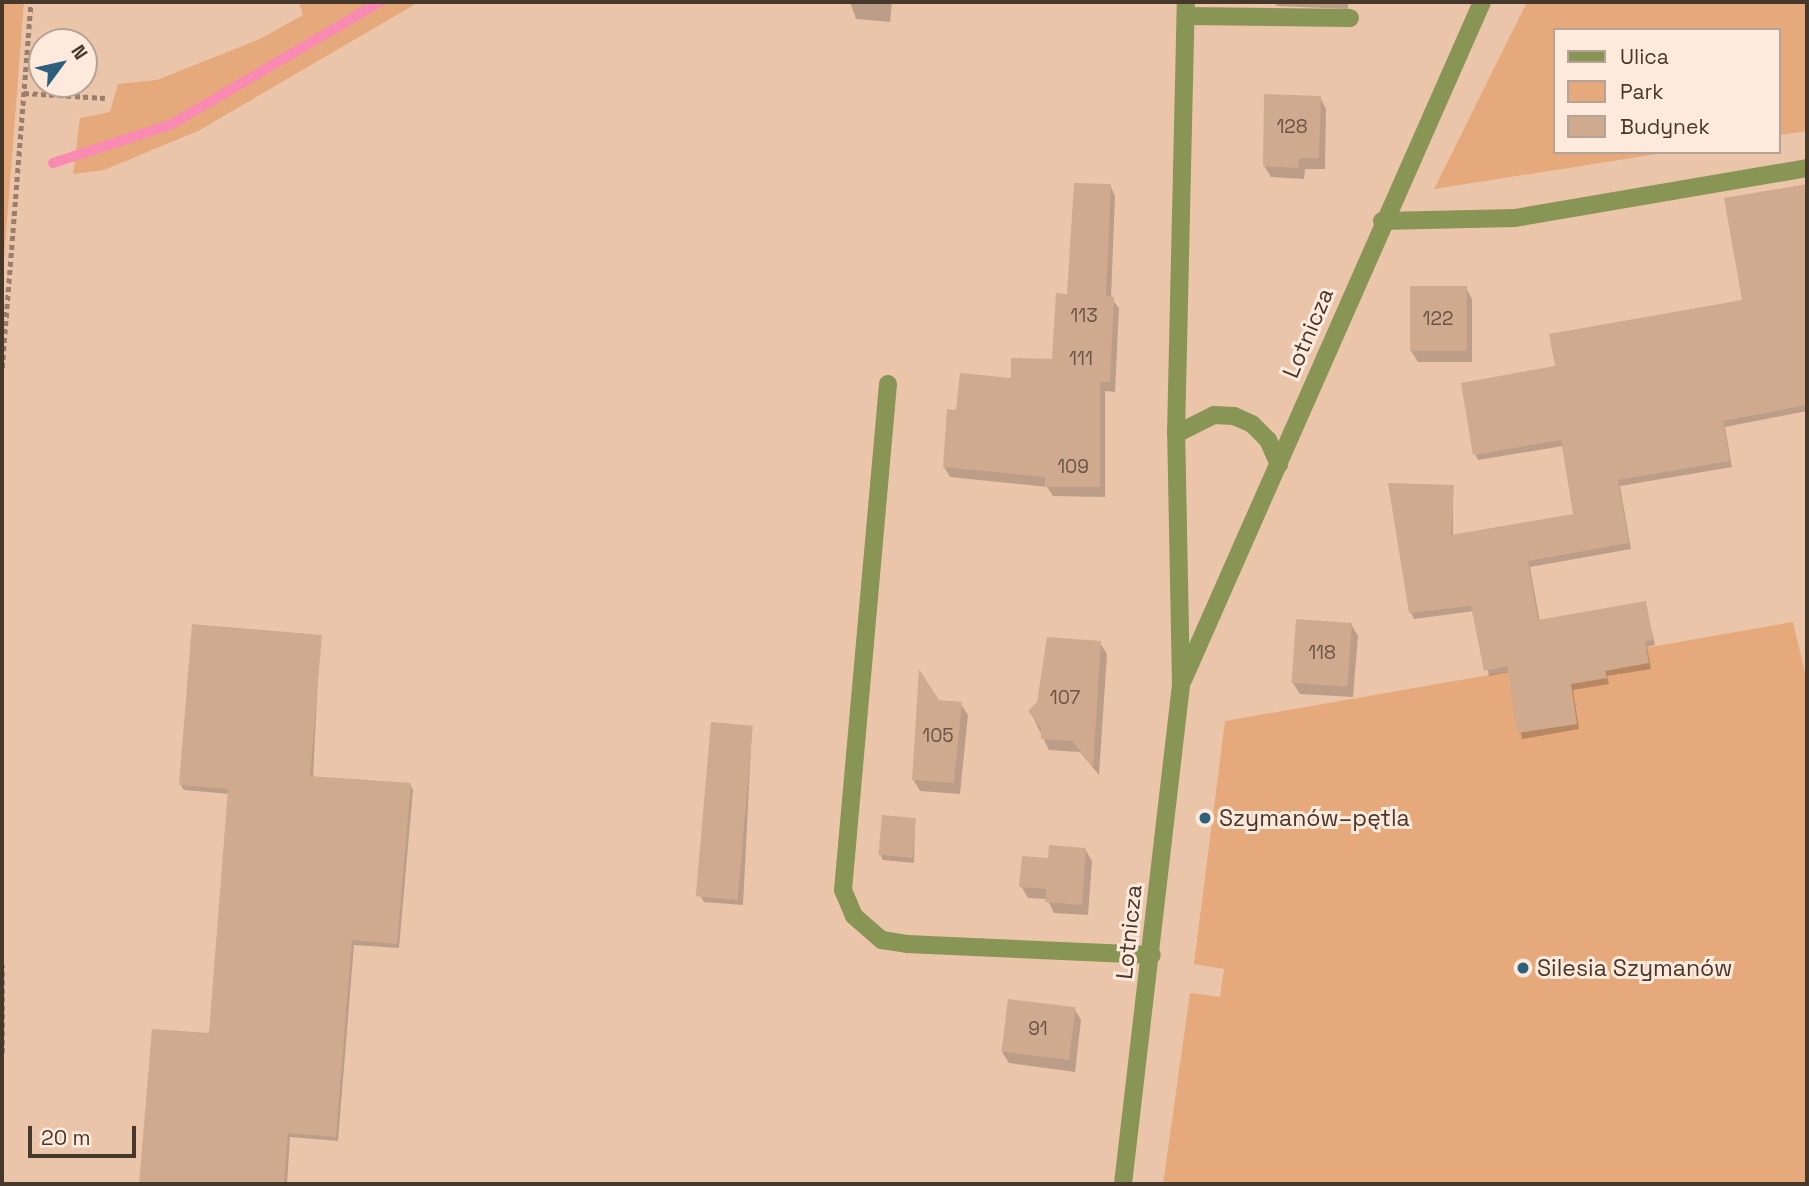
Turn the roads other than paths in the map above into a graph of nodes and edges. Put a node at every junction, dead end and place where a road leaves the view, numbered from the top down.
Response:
1 (1482, 2) edge
2 (1186, 9) edge
3 (1350, 18) dead end
4 (1807, 168) edge
5 (1382, 221) junction
6 (888, 384) dead end
7 (1176, 434) junction
8 (1279, 465) junction
9 (1181, 685) junction
10 (1152, 955) junction
11 (1123, 1184) edge

1 - 5 street, Lotnicza
2 - 3 street
2 - 7 street, Lotnicza
4 - 5 street
5 - 8 street, Lotnicza
6 - 10 street
7 - 8 street
7 - 9 street, Lotnicza
8 - 9 street, Lotnicza
9 - 10 street, Lotnicza
10 - 11 street, Lotnicza

